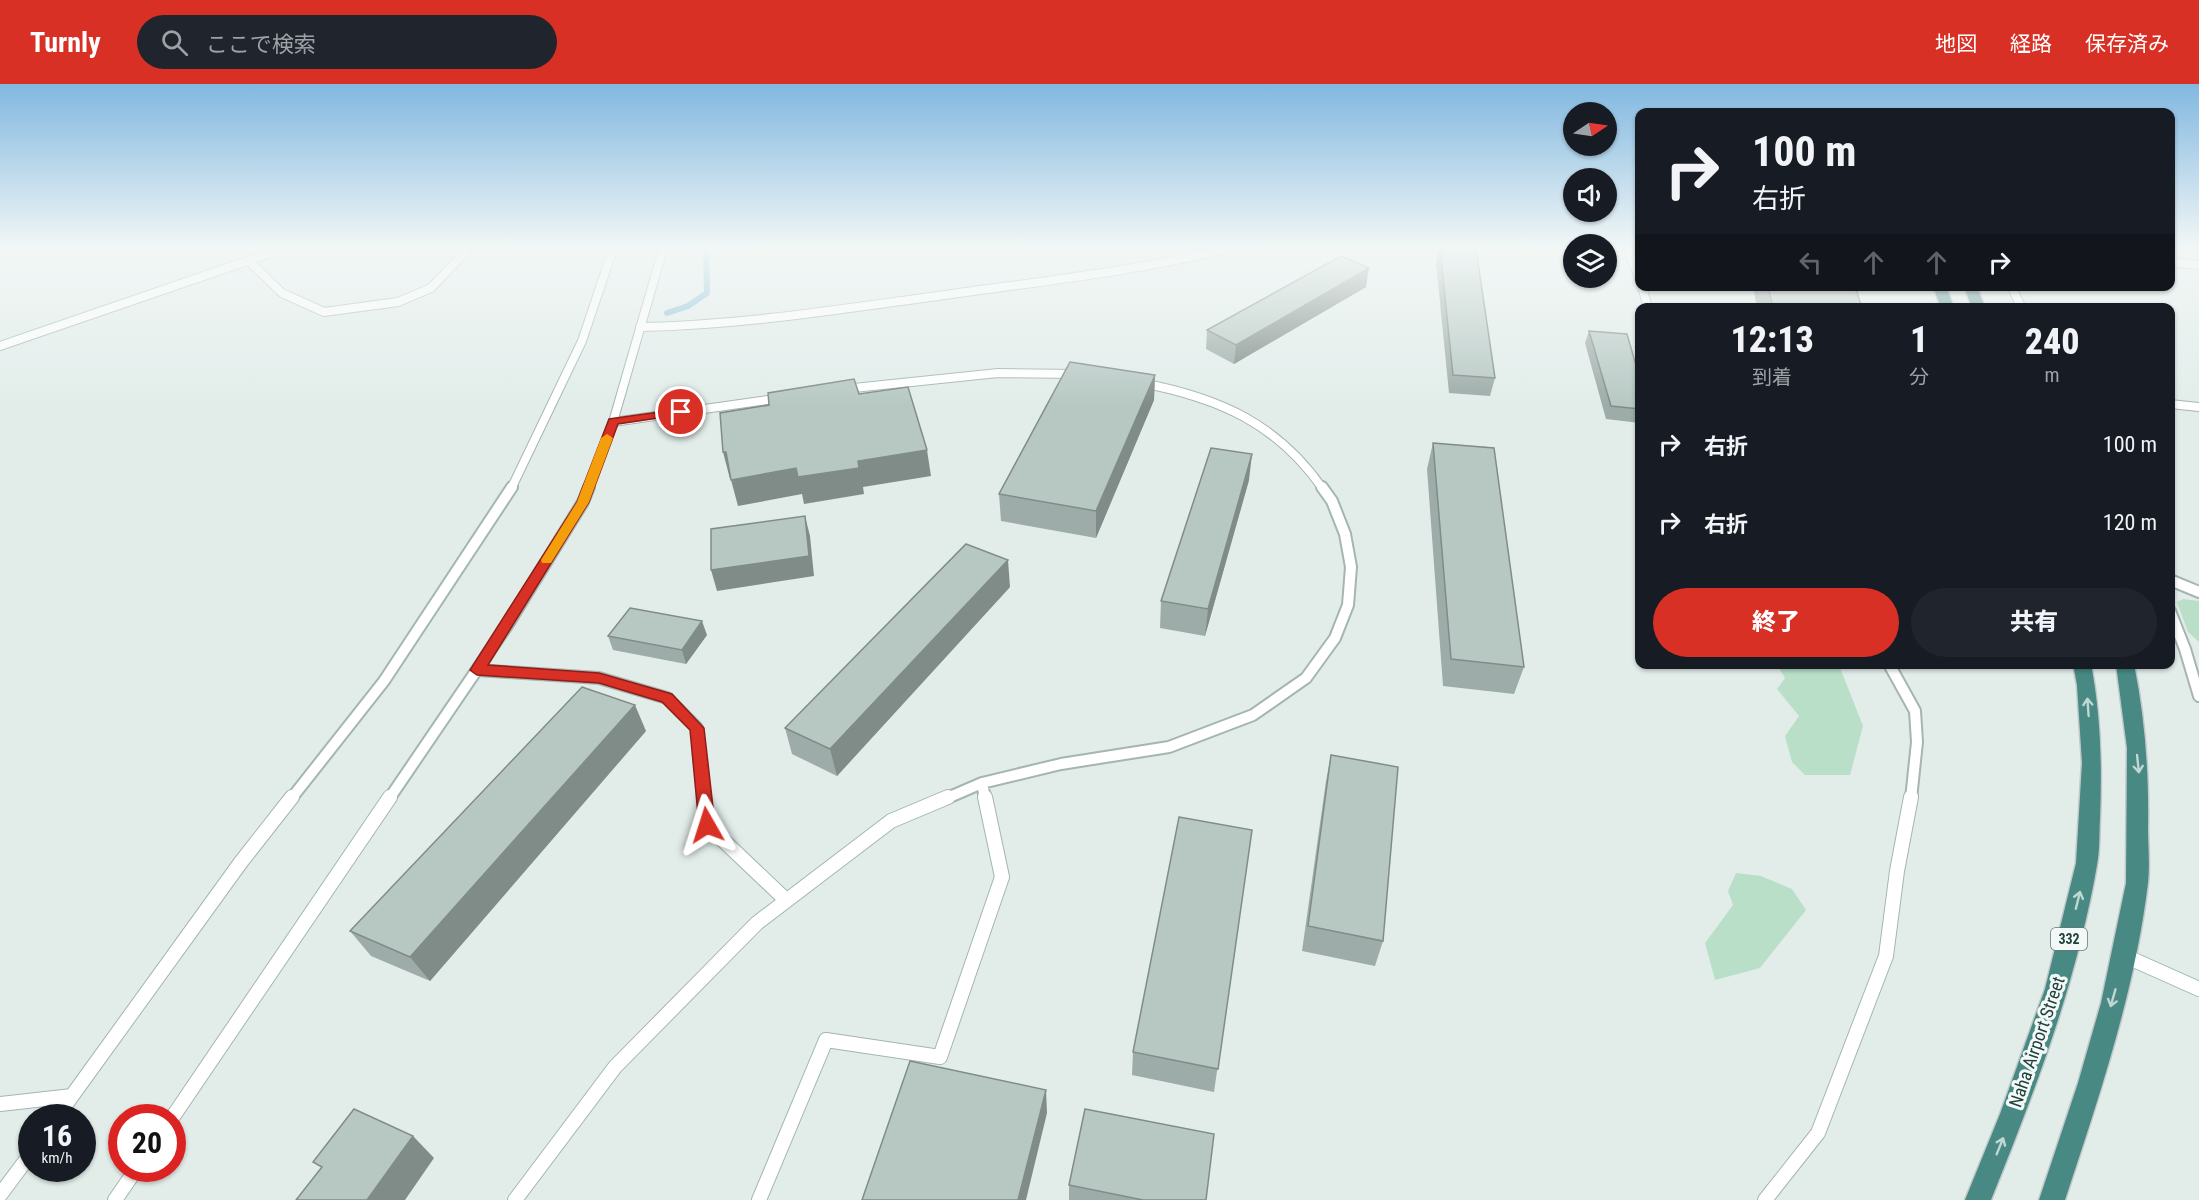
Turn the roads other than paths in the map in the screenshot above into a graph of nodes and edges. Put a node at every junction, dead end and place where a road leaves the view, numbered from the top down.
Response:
1 (130, 301) edge
2 (301, 301) edge
3 (400, 301) edge
4 (595, 301) edge
5 (648, 301) edge
6 (899, 301) edge
7 (640, 327) junction
8 (0, 345) edge
9 (1085, 374) edge
10 (1130, 381) edge
11 (836, 390) edge
12 (792, 397) edge
13 (2175, 405) edge
14 (2199, 407) edge
15 (613, 422) junction
16 (2175, 582) edge
17 (2199, 592) edge
18 (2175, 623) edge
19 (1892, 669) edge
20 (2083, 669) edge
21 (2126, 669) edge
22 (477, 670) junction
23 (2199, 696) edge
24 (982, 783) junction
25 (786, 900) junction
26 (2125, 956) junction
27 (2199, 989) edge
28 (72, 1096) junction
29 (0, 1104) edge
30 (66, 1104) edge
31 (182, 1104) edge
32 (18, 1171) edge
33 (127, 1182) edge
34 (0, 1195) edge
35 (115, 1200) edge
36 (515, 1200) edge
37 (759, 1200) edge
38 (1765, 1200) edge
39 (1978, 1200) edge
40 (2052, 1200) edge

1 - 8 lane
2 - 3 lane
4 - 28 lane
5 - 7 lane
6 - 7 lane
7 - 15 lane
9 - 11 lane
10 - 24 lane
12 - 15 lane
13 - 14 lane
15 - 22 lane
16 - 17 lane
18 - 23 lane
19 - 38 lane
39 -> 20 highway, Naha Airport Street / 332
21 -> 26 highway
22 - 25 lane
22 - 31 lane
24 - 25 lane
24 - 37 lane
25 - 36 lane
26 - 27 lane
26 -> 40 highway
28 - 29 lane
28 - 30 lane
32 - 34 lane
33 - 35 lane

